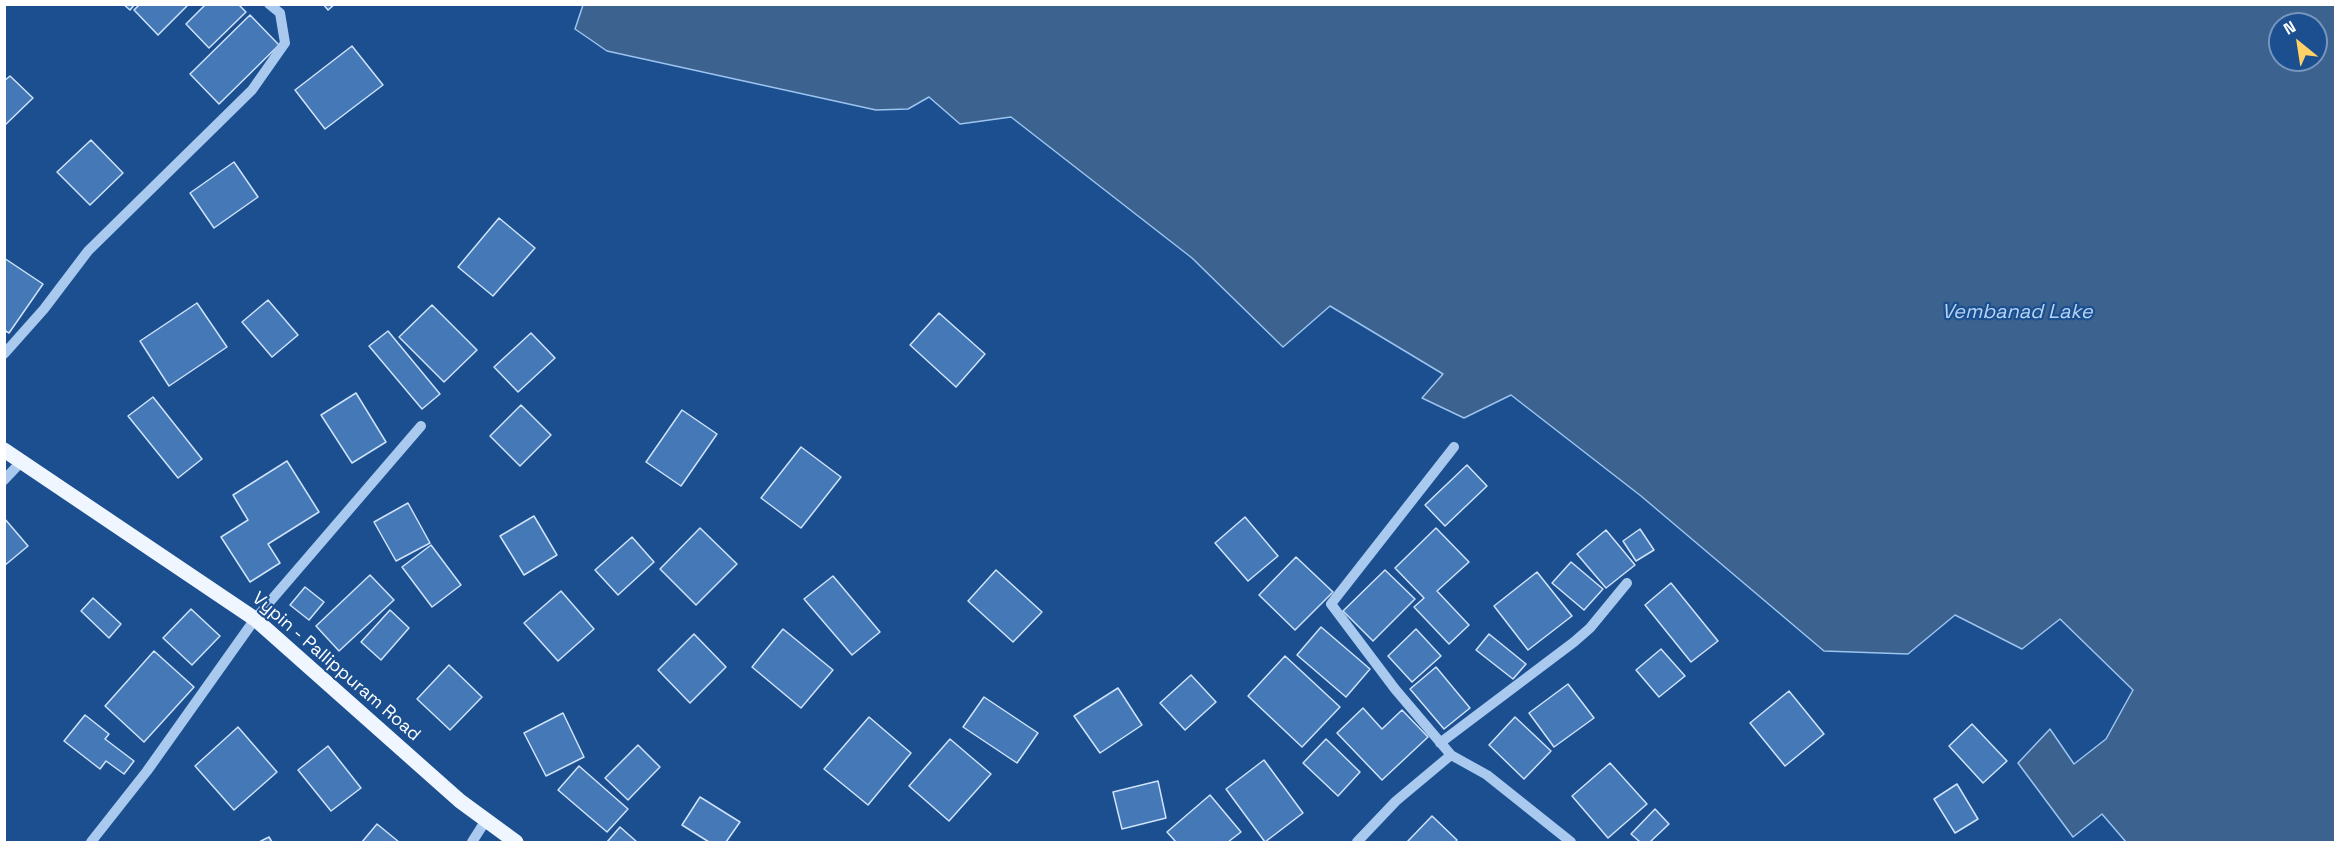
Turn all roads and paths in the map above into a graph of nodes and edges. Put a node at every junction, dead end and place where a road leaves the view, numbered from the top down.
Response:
1 (269, 4) edge
2 (4, 354) edge
3 (421, 426) dead end
4 (1454, 447) dead end
5 (4, 450) edge
6 (21, 462) junction
7 (4, 480) edge
8 (1627, 584) dead end
9 (255, 619) junction
10 (1440, 743) junction
11 (1451, 755) junction
12 (486, 820) junction
13 (91, 843) edge
14 (471, 843) edge
15 (516, 843) edge
16 (1357, 843) edge
17 (1571, 843) edge

1 - 2 street
3 - 9 street
4 - 10 street
5 - 6 main road, Vypin - Pallippuram Road
6 - 7 street
6 - 9 main road, Vypin - Pallippuram Road
8 - 10 street
9 - 12 main road, Vypin - Pallippuram Road
9 - 13 street
10 - 11 street
11 - 16 street
11 - 17 street
12 - 14 street
12 - 15 main road, Vypin - Pallippuram Road

